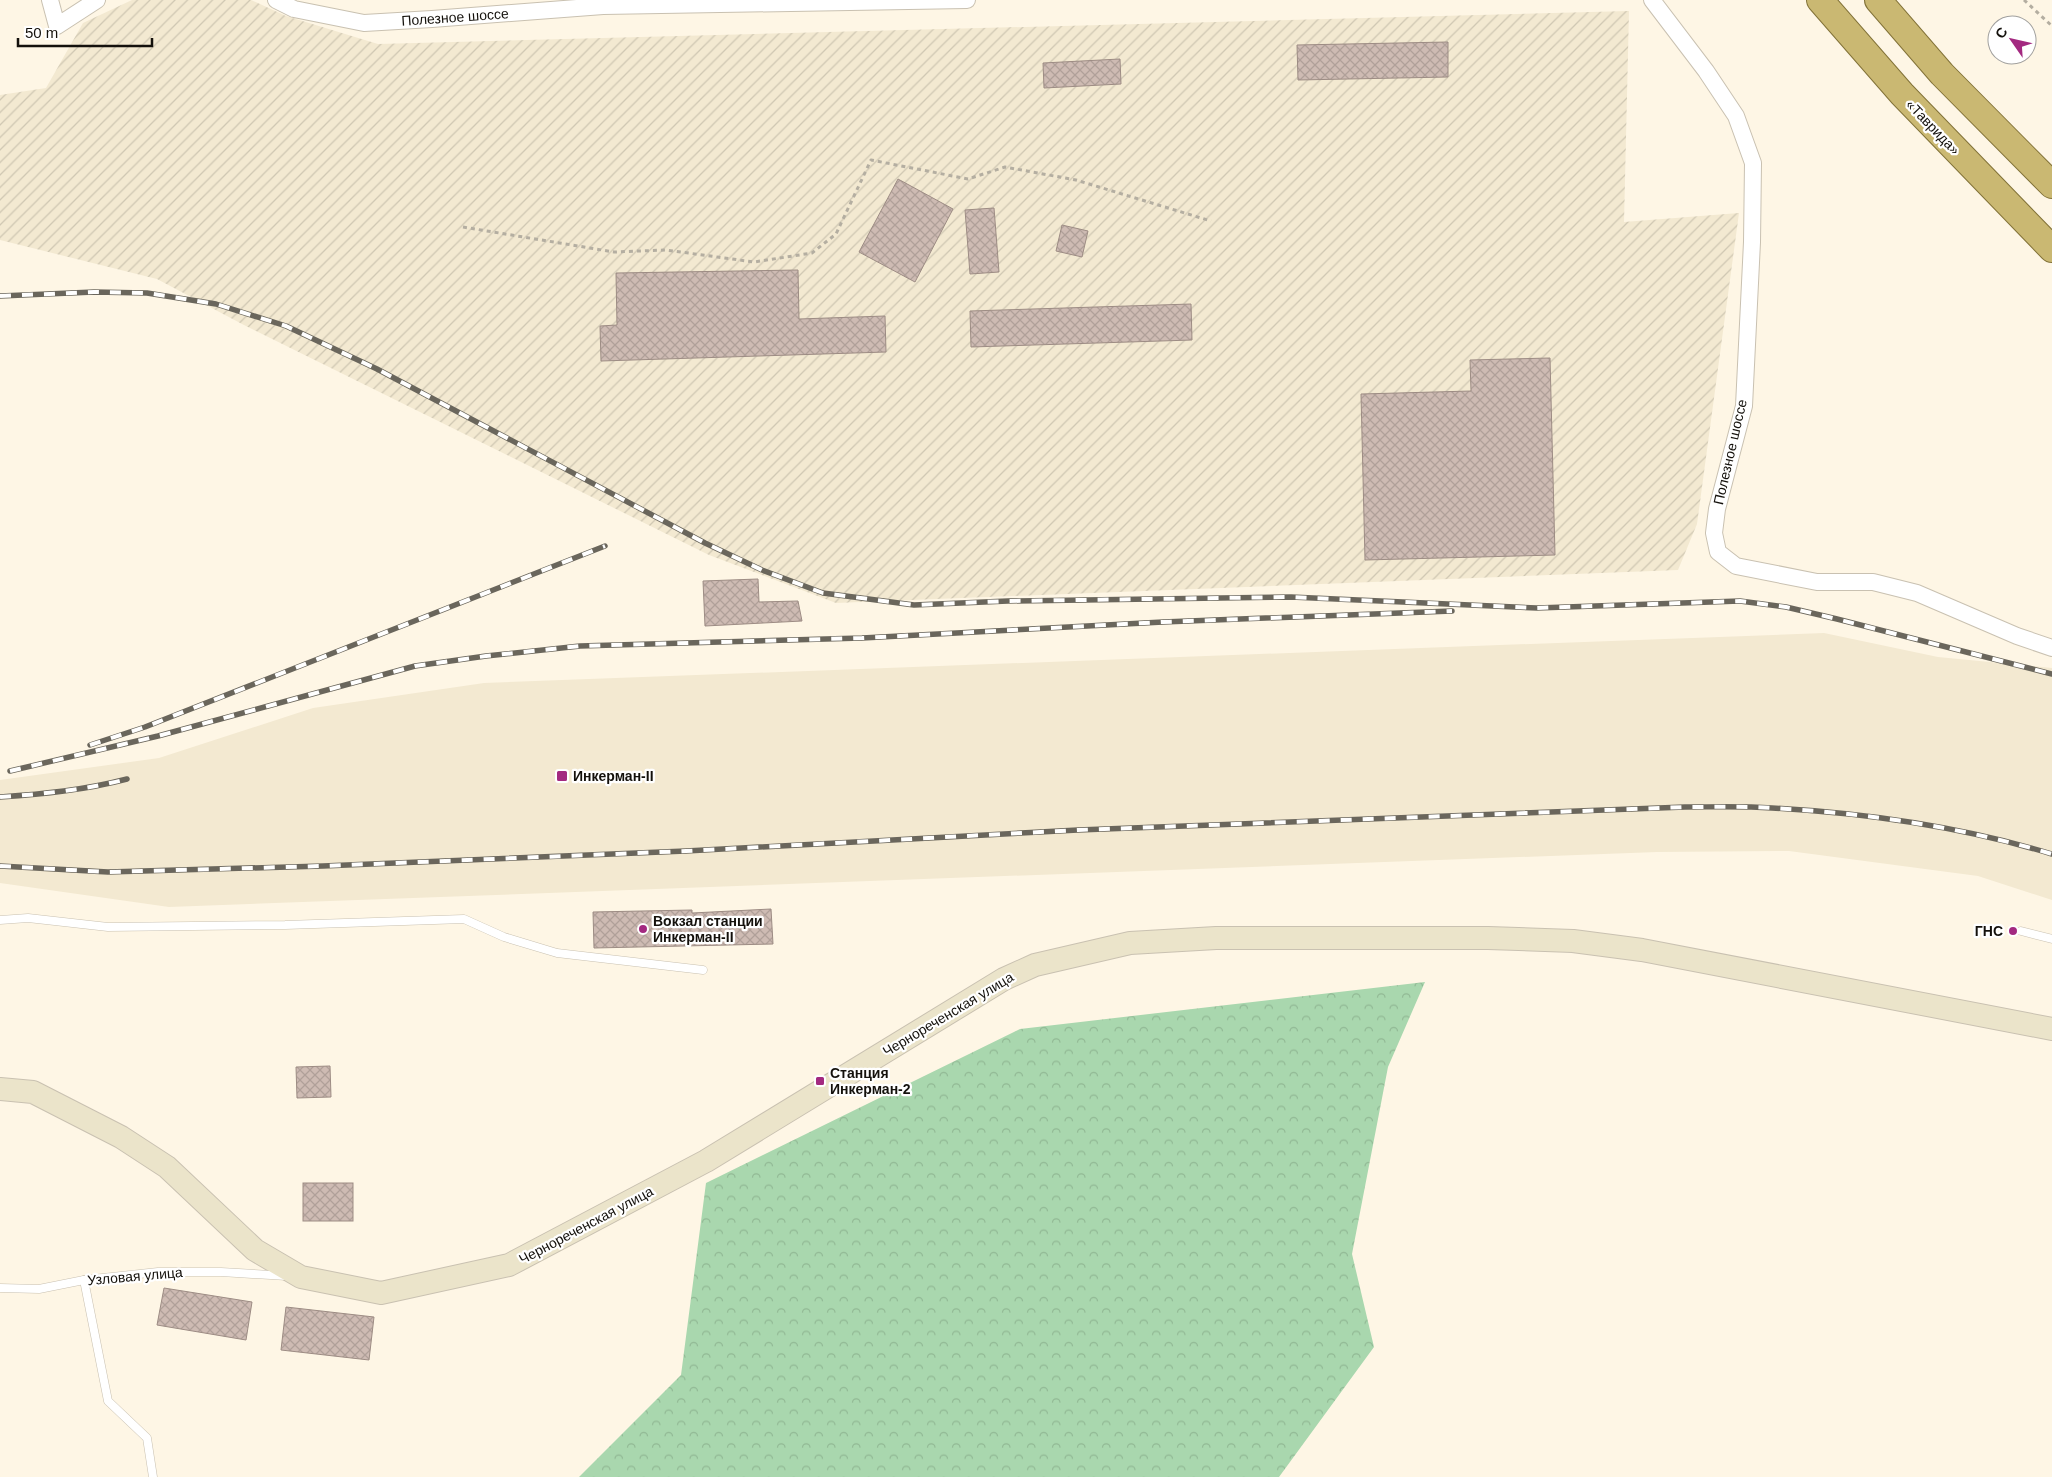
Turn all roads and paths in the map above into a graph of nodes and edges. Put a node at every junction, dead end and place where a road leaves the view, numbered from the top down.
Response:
1 (50, 0) edge
2 (97, 0) edge
3 (276, 0) edge
4 (967, 0) edge
5 (1652, 0) edge
6 (1820, 0) edge
7 (1878, 0) edge
8 (2024, 0) edge
9 (2052, 26) edge
10 (2052, 185) edge
11 (1211, 221) dead end
12 (463, 227) dead end
13 (2052, 249) edge
14 (2052, 648) edge
15 (0, 920) edge
16 (2021, 931) dead end
17 (2052, 939) edge
18 (703, 970) dead end
19 (2052, 1029) edge
20 (0, 1088) edge
21 (301, 1277) junction
22 (84, 1280) junction
23 (0, 1288) edge
24 (153, 1477) edge

1 - 2 street
3 - 4 street, Полезное шоссе
5 - 14 street, Полезное шоссе
6 - 13 highway, «Таврида»
7 - 10 highway
8 - 9 path
11 - 12 path
15 - 18 lane
16 - 17 lane
19 - 21 main road, Чернореченская улица
20 - 21 main road, Чернореченская улица
21 - 22 lane, Узловая улица
22 - 23 lane, Узловая улица
22 - 24 lane

